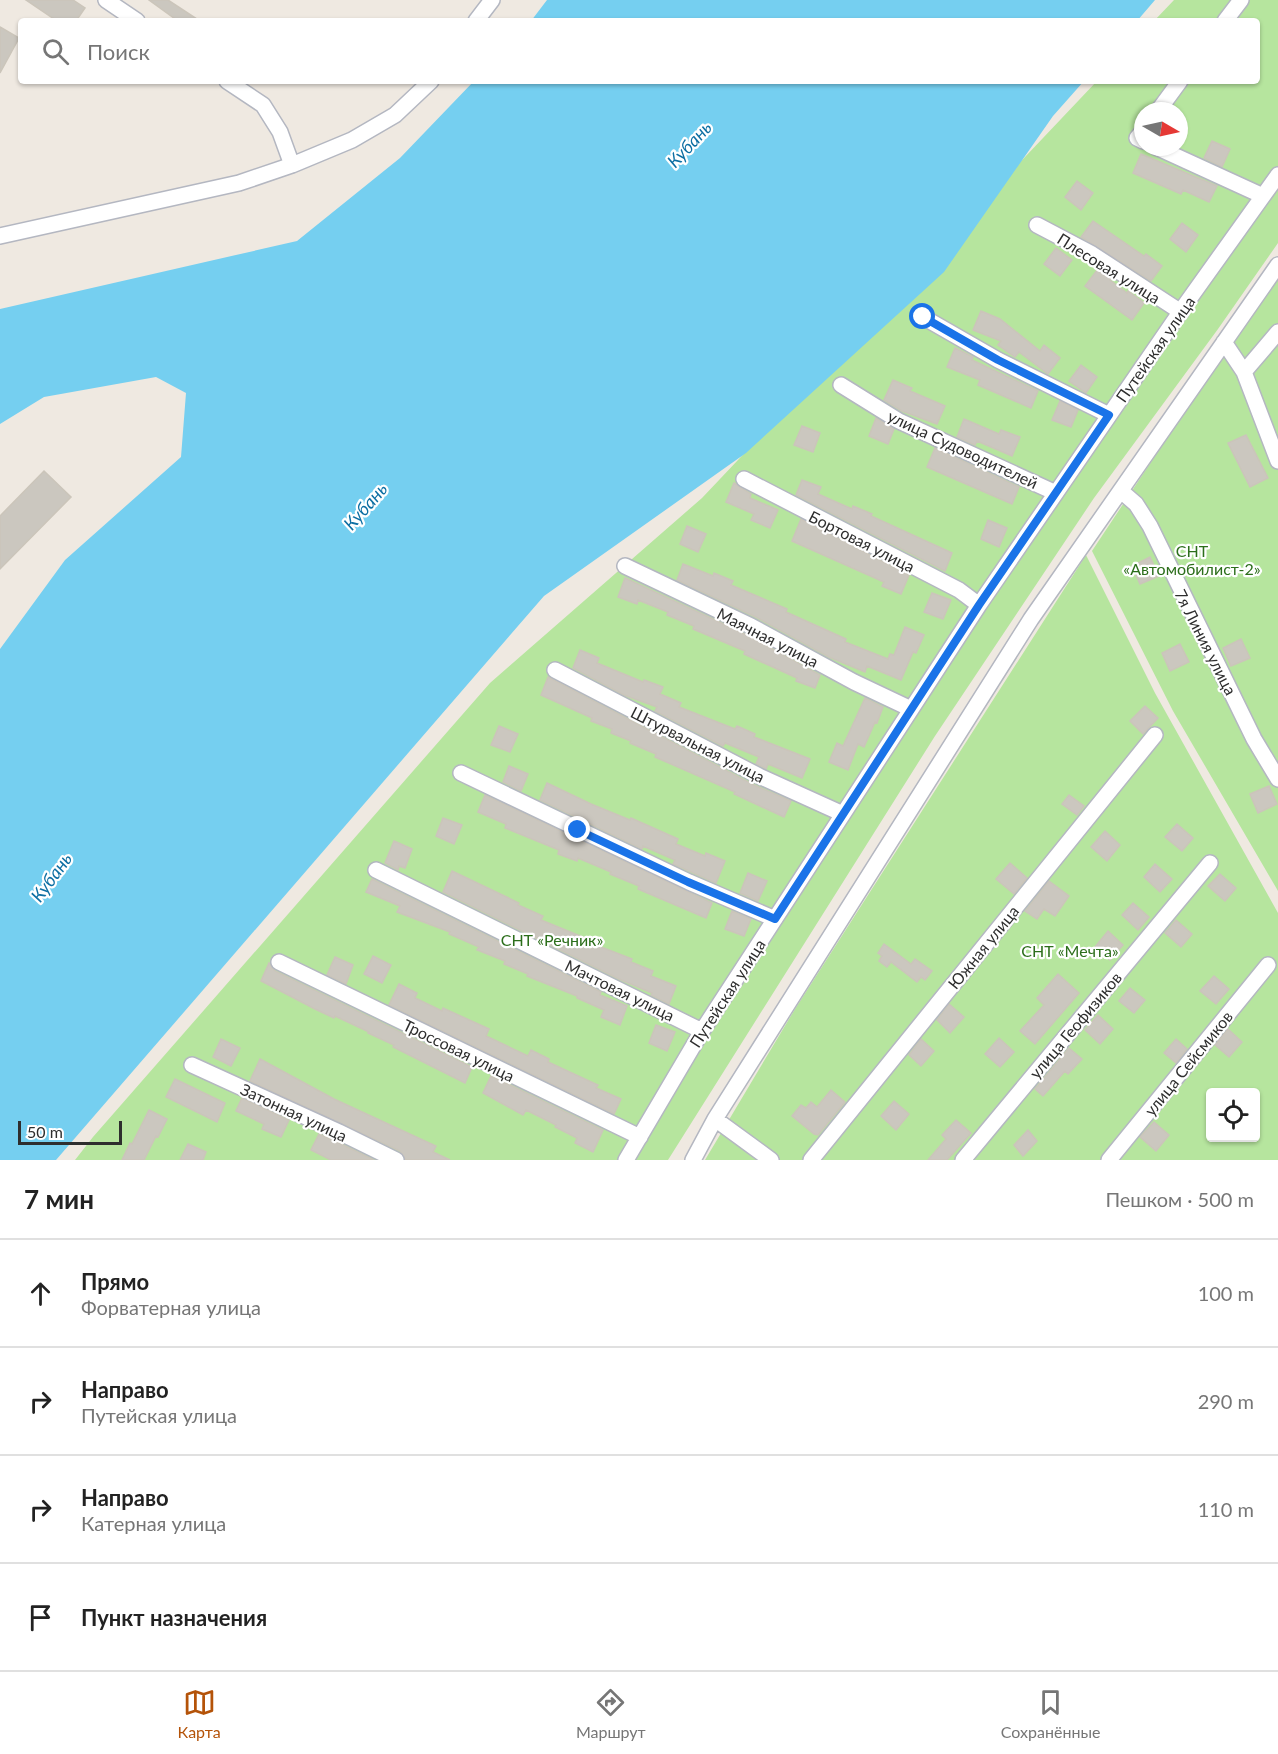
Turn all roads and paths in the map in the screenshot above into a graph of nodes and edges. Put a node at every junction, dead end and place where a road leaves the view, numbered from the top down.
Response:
1 (106, 0) edge
2 (492, 0) edge
3 (1241, 0) edge
4 (133, 18) edge
5 (478, 18) edge
6 (1227, 18) edge
7 (232, 84) edge
8 (428, 84) edge
9 (1178, 84) edge
10 (1165, 102) edge
11 (1175, 156) edge
12 (292, 165) junction
13 (1278, 175) edge
14 (1263, 196) junction
15 (1037, 225) dead end
16 (0, 236) edge
17 (1278, 265) edge
18 (1180, 312) junction
19 (923, 317) dead end
20 (1278, 332) edge
21 (1224, 342) junction
22 (1244, 372) junction
23 (841, 385) dead end
24 (1109, 415) junction
25 (1278, 461) edge
26 (744, 479) dead end
27 (1120, 491) junction
28 (1056, 493) junction
29 (624, 566) dead end
30 (979, 605) junction
31 (555, 670) dead end
32 (911, 709) junction
33 (1155, 735) dead end
34 (461, 773) dead end
35 (1278, 779) edge
36 (843, 814) junction
37 (1210, 863) dead end
38 (376, 870) dead end
39 (775, 919) junction
40 (279, 962) dead end
41 (1268, 965) dead end
42 (702, 1031) junction
43 (192, 1065) dead end
44 (715, 1119) junction
45 (639, 1137) junction
46 (396, 1160) edge
47 (626, 1160) edge
48 (693, 1160) edge
49 (771, 1160) edge
50 (811, 1160) edge
51 (963, 1160) edge
52 (1109, 1160) edge

1 - 4 street
2 - 5 street
3 - 6 street
7 - 12 street
8 - 12 street
9 - 10 street
11 - 14 street
12 - 16 street
13 - 14 street, Путейская улица
14 - 18 street, Путейская улица
15 - 18 street, Плесовая улица
17 - 21 street
18 - 24 street, Путейская улица
19 - 24 street
20 - 22 street
21 - 22 street
21 - 27 street
22 - 25 street
23 - 28 street, улица Судоводителей
24 - 28 street, Путейская улица
26 - 30 street, Бортовая улица
27 - 35 street, 7я Линия улица
27 - 44 street
28 - 30 street, Путейская улица
29 - 32 street, Маячная улица
30 - 32 street, Путейская улица
31 - 36 street, Штурвальная улица
32 - 36 street, Путейская улица
33 - 50 street, Южная улица
34 - 39 street
36 - 39 street, Путейская улица
37 - 51 street, улица Геофизиков
38 - 42 street, Мачтовая улица
39 - 42 street, Путейская улица
40 - 45 street, Троссовая улица
41 - 52 street, улица Сейсмиков
42 - 45 street, Путейская улица
43 - 46 street, Затонная улица
44 - 48 street
44 - 49 street
45 - 47 street, Путейская улица

